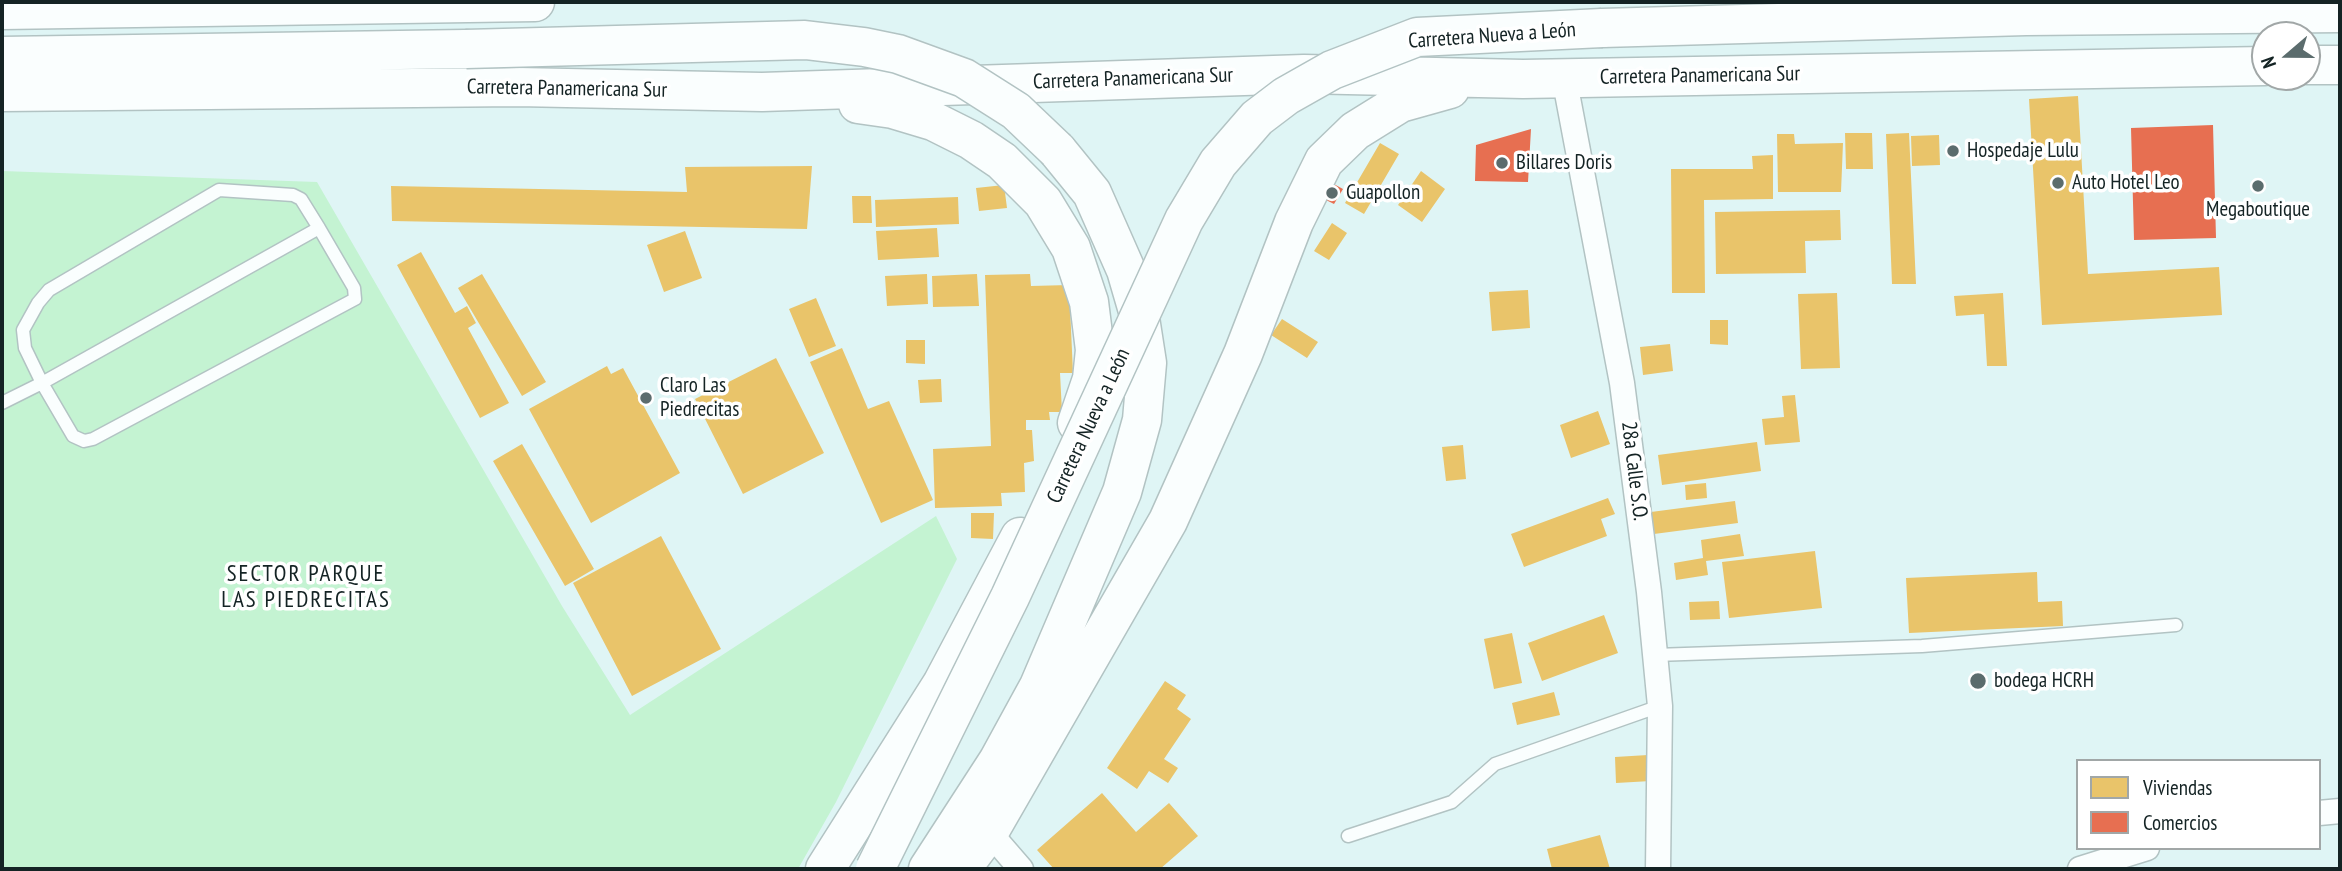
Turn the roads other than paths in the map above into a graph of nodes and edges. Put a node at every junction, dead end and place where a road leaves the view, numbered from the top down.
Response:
1 (536, 2) edge
2 (2, 10) edge
3 (2340, 13) edge
4 (2, 56) edge
5 (2321, 65) edge
6 (2340, 65) edge
7 (2251, 66) edge
8 (1564, 77) junction
9 (1523, 79) junction
10 (2, 92) edge
11 (762, 92) junction
12 (319, 228) junction
13 (42, 383) junction
14 (2, 403) edge
15 (2176, 625) dead end
16 (1654, 655) junction
17 (1660, 706) junction
18 (2340, 811) edge
19 (2321, 813) edge
20 (989, 832) junction
21 (1348, 835) dead end
22 (2141, 850) edge
23 (824, 869) edge
24 (876, 869) edge
25 (928, 869) edge
26 (961, 869) edge
27 (1021, 869) edge
28 (1658, 869) edge
29 (2080, 869) edge

1 - 2 highway
3 - 24 highway, Carretera Nueva a León, bridge
4 - 25 highway, bridge
5 - 6 highway
7 - 8 highway, Carretera Panamericana Sur
8 - 9 highway, Carretera Panamericana Sur
8 - 16 street, 28a Calle S.O.
9 - 11 highway, Carretera Panamericana Sur
9 - 20 highway
10 - 11 highway, Carretera Panamericana Sur
11 - 23 highway
12 - 13 lane
12 - 13 lane
12 - 13 lane
13 - 14 lane
15 - 16 lane
16 - 17 street, 28a Calle S.O.
17 - 21 lane
17 - 28 street, 28a Calle S.O.
18 - 19 street
20 - 26 highway
20 - 27 street
22 - 29 street

